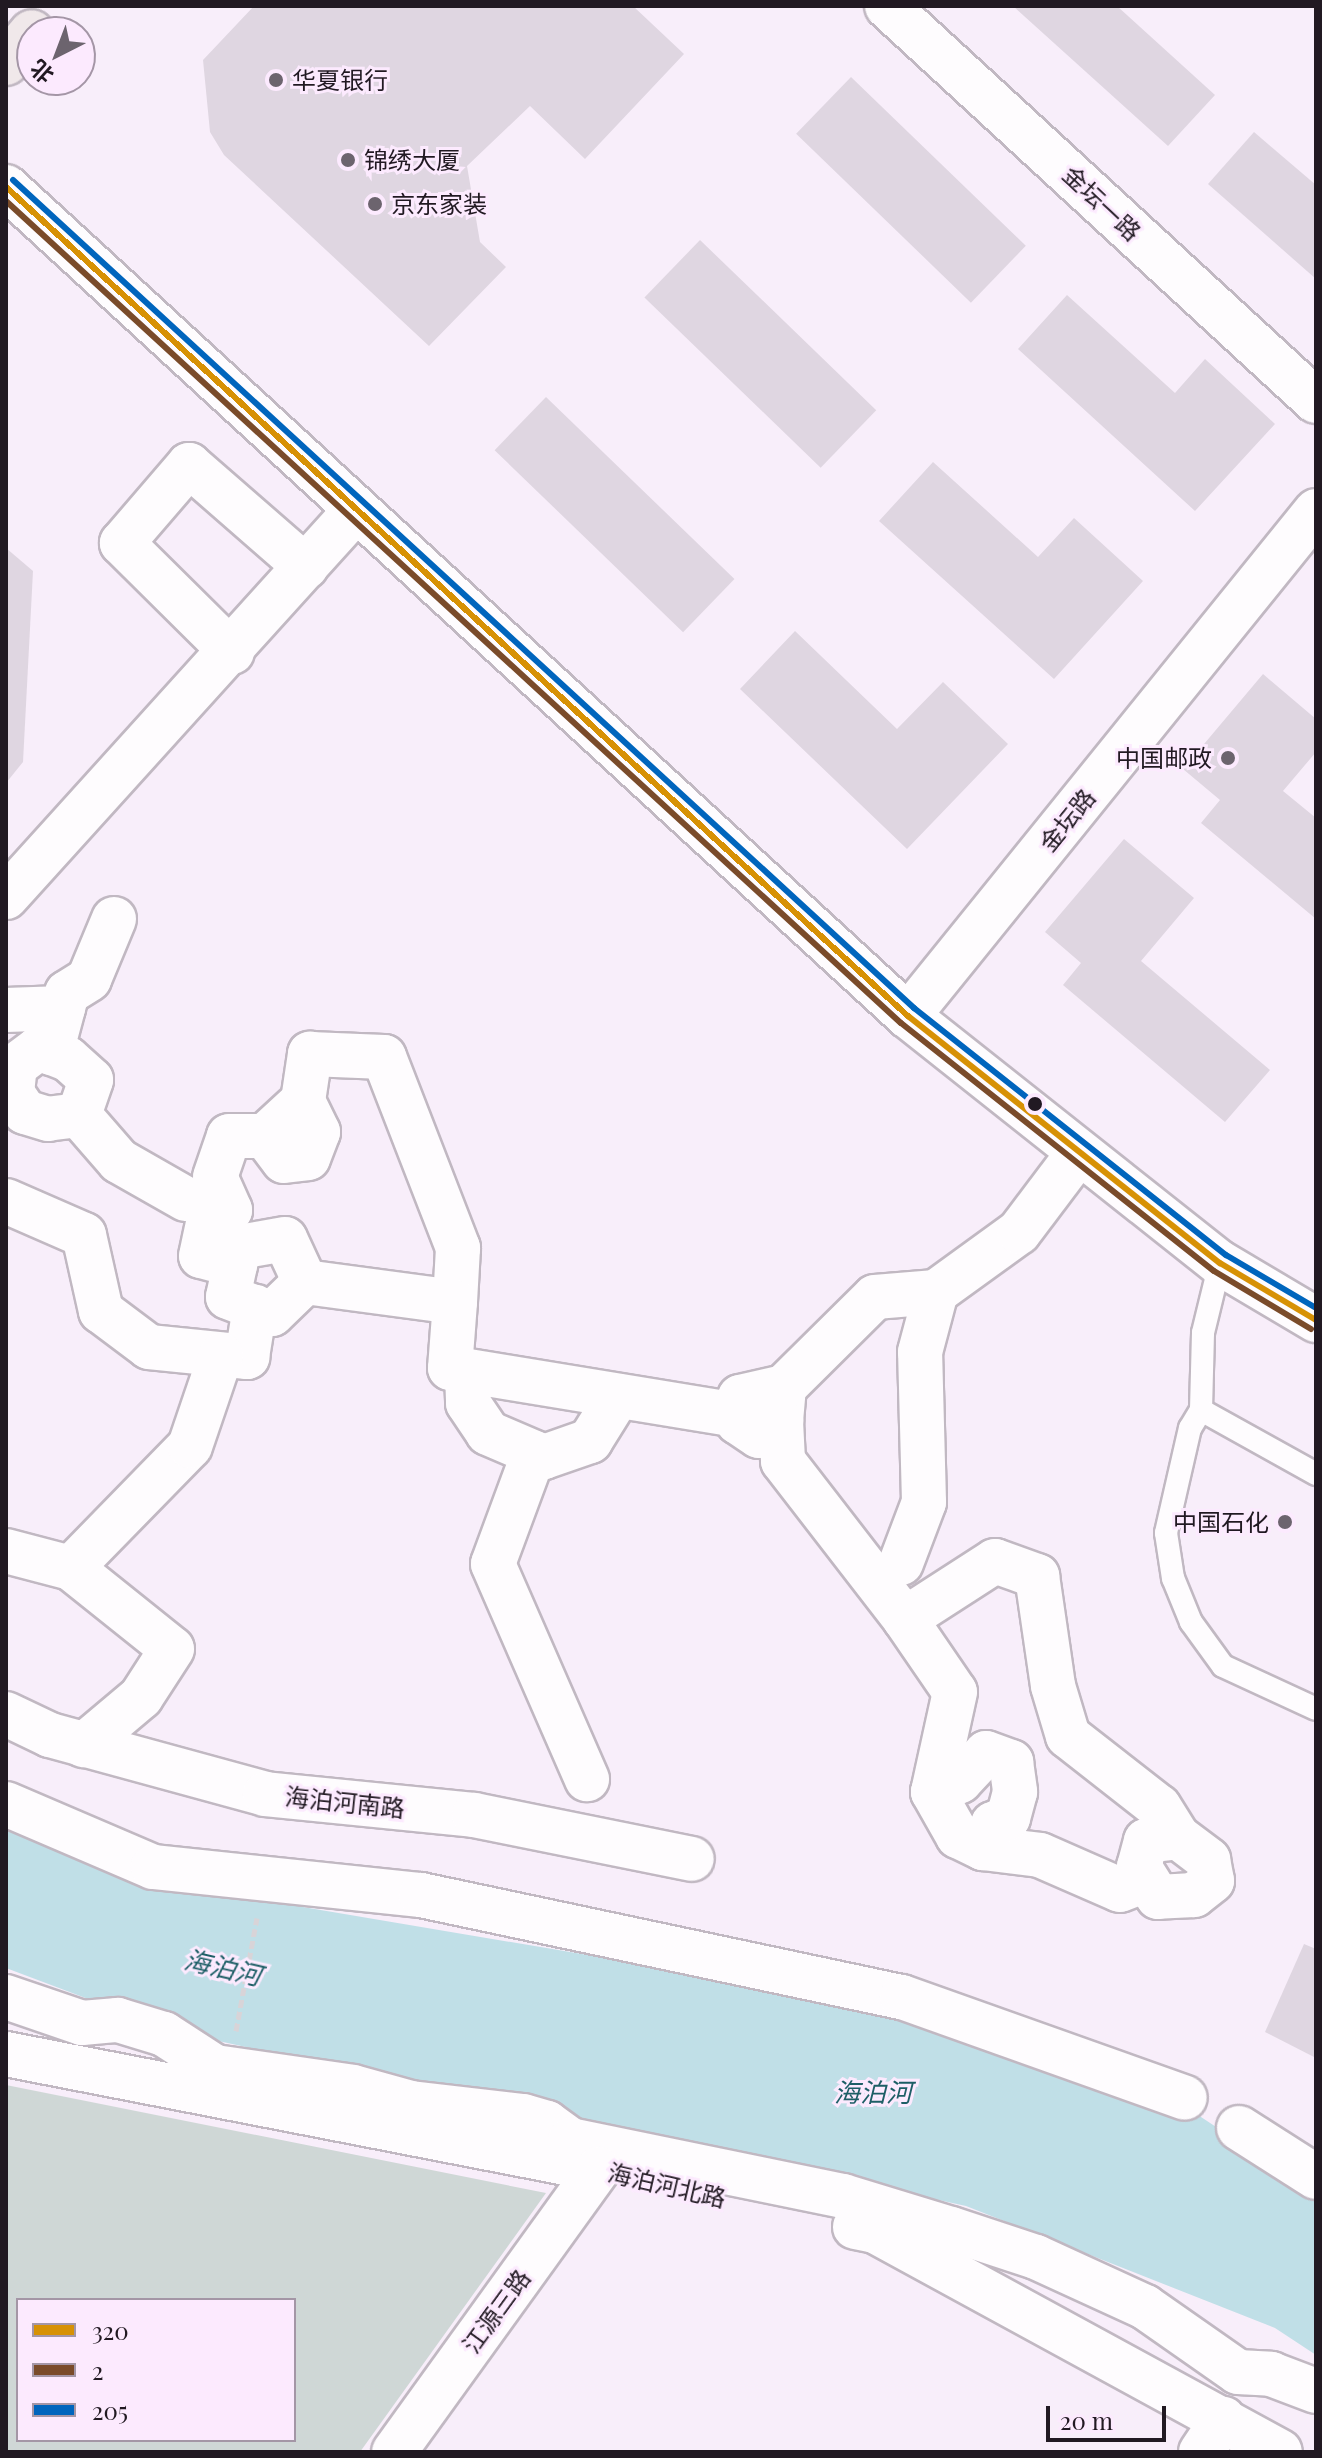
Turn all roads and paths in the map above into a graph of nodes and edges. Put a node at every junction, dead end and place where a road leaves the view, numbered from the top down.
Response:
1 (887, 6) edge
2 (6, 187) edge
3 (1316, 401) edge
4 (356, 510) junction
5 (1316, 511) edge
6 (306, 567) junction
7 (232, 652) junction
8 (6, 897) edge
9 (114, 919) dead end
10 (63, 1008) junction
11 (6, 1010) edge
12 (908, 1016) junction
13 (51, 1053) junction
14 (12, 1102) edge
15 (79, 1115) junction
16 (1077, 1155) junction
17 (203, 1200) junction
18 (6, 1201) edge
19 (1220, 1263) junction
20 (235, 1265) junction
21 (305, 1282) junction
22 (936, 1292) junction
23 (455, 1302) junction
24 (255, 1307) junction
25 (1316, 1320) edge
26 (221, 1355) junction
27 (467, 1372) junction
28 (618, 1396) junction
29 (782, 1404) junction
30 (1201, 1410) junction
31 (534, 1453) junction
32 (1316, 1474) edge
33 (6, 1551) edge
34 (901, 1563) dead end
35 (71, 1568) junction
36 (905, 1619) junction
37 (1316, 1709) edge
38 (6, 1714) edge
39 (84, 1745) junction
40 (587, 1779) dead end
41 (933, 1792) junction
42 (6, 1804) edge
43 (1178, 1837) junction
44 (983, 1848) junction
45 (692, 1859) dead end
46 (264, 1879) junction
47 (1143, 1881) junction
48 (6, 1997) edge
49 (6, 2054) edge
50 (230, 2067) junction
51 (1185, 2098) dead end
52 (1239, 2128) dead end
53 (598, 2169) junction
54 (1316, 2177) edge
55 (1316, 2391) edge
56 (1212, 2436) edge
57 (394, 2452) edge
58 (1280, 2452) edge

1 - 3 street, 金坛一路
2 - 4 street
4 - 6 street
4 - 12 street
5 - 12 street, 金坛路
6 - 7 street
6 - 7 street
7 - 8 street
9 - 10 street
10 - 11 street
10 - 13 street
12 - 16 street
13 - 14 street
13 - 15 street
14 - 15 street
15 - 17 street
16 - 19 street
16 - 22 street
17 - 20 street
17 - 23 street
18 - 26 street
19 - 25 street
19 - 30 lane
20 - 21 street
20 - 24 street
21 - 23 street
21 - 24 street
22 - 29 street
22 - 34 street
23 - 27 street
24 - 26 street
26 - 35 street
27 - 28 street
27 - 31 street
28 - 29 street
28 - 31 street
29 - 36 street
30 - 32 lane
30 - 37 lane
31 - 40 street
33 - 35 street
35 - 39 street
36 - 41 street
36 - 43 street
38 - 39 street, 海泊河南路
39 - 45 street, 海泊河南路
41 - 44 street
41 - 44 street
42 - 46 street
43 - 47 street
43 - 47 street
44 - 47 street
46 - 50 path
46 - 51 street
48 - 50 street
49 - 53 street, 海泊河北路
50 - 55 street
52 - 54 street
53 - 56 street, 海泊河北路
53 - 57 street, 江源三路
56 - 58 street, 海泊河北路

